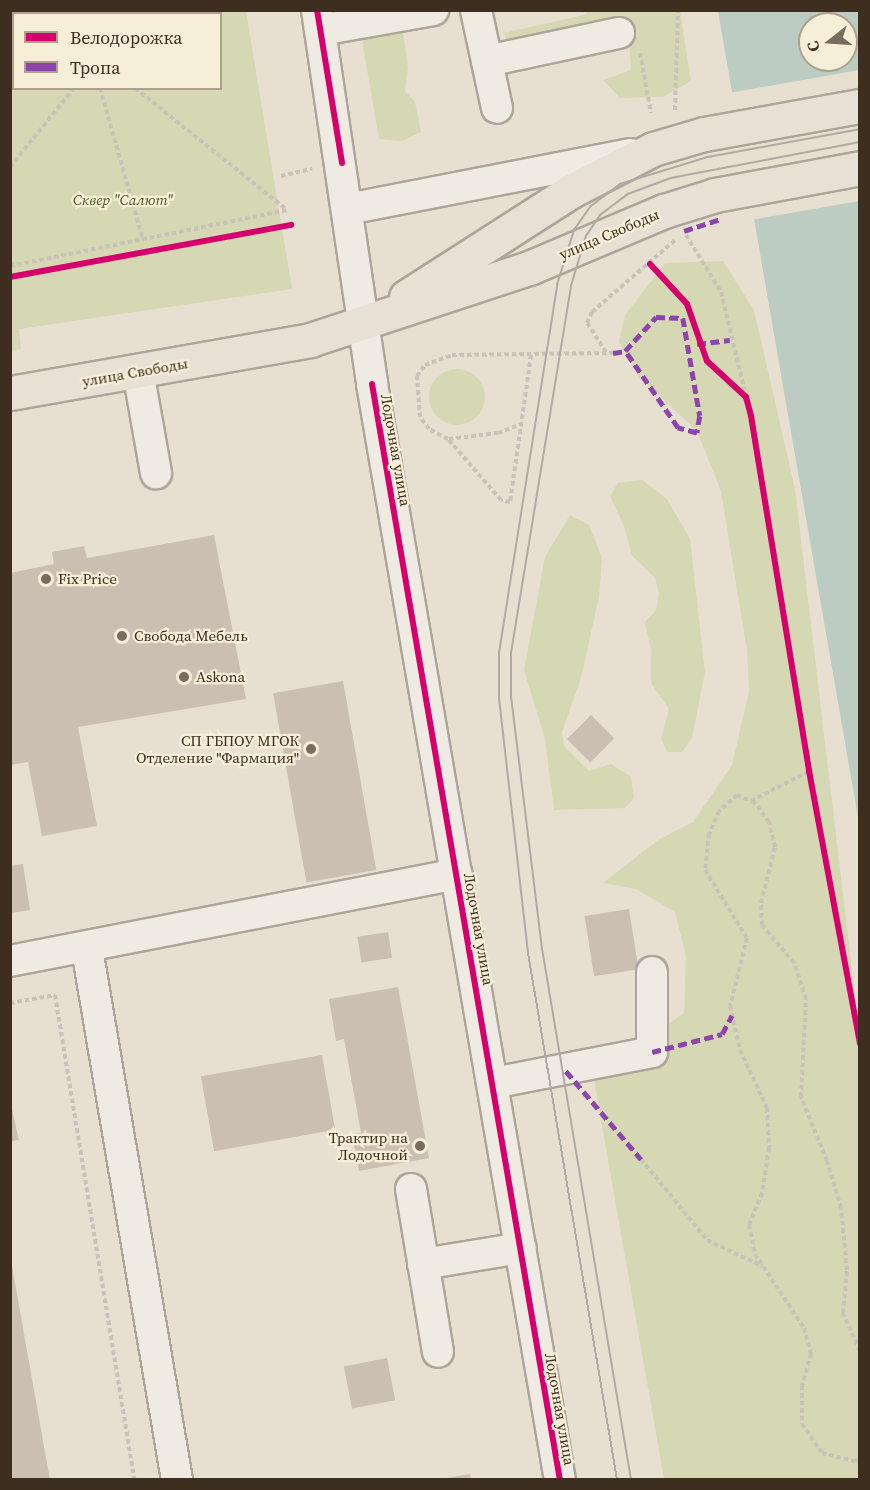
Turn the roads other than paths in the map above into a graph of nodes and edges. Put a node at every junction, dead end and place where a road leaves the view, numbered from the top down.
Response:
1 (433, 10) edge
2 (476, 10) edge
3 (319, 20) edge
4 (629, 41) road end
5 (487, 62) junction
6 (860, 106) edge
7 (497, 108) dead end
8 (653, 149) junction
9 (860, 168) edge
10 (348, 209) junction
11 (364, 323) junction
12 (138, 371) junction
13 (10, 393) edge
14 (156, 473) dead end
15 (457, 874) junction
16 (87, 949) junction
17 (10, 962) edge
18 (652, 972) dead end
19 (493, 1083) junction
20 (411, 1189) dead end
21 (521, 1248) junction
22 (423, 1264) junction
23 (438, 1352) dead end
24 (177, 1479) edge
25 (560, 1479) edge

1 - 3 street
2 - 5 street
3 - 10 street, Лодочная улица
4 - 5 street
5 - 7 street
6 - 8 main road, улица Свободы
8 - 10 street, улица Свободы
8 - 11 main road, улица Свободы
9 - 11 main road, улица Свободы
10 - 11 street, Лодочная улица
11 - 12 main road, улица Свободы
11 - 15 street, Лодочная улица
12 - 13 main road, улица Свободы
12 - 14 street
15 - 16 street
15 - 19 street, Лодочная улица
16 - 17 street
16 - 24 street
18 - 19 street
19 - 21 street, Лодочная улица
20 - 22 street
21 - 22 street
21 - 25 street, Лодочная улица
22 - 23 street

